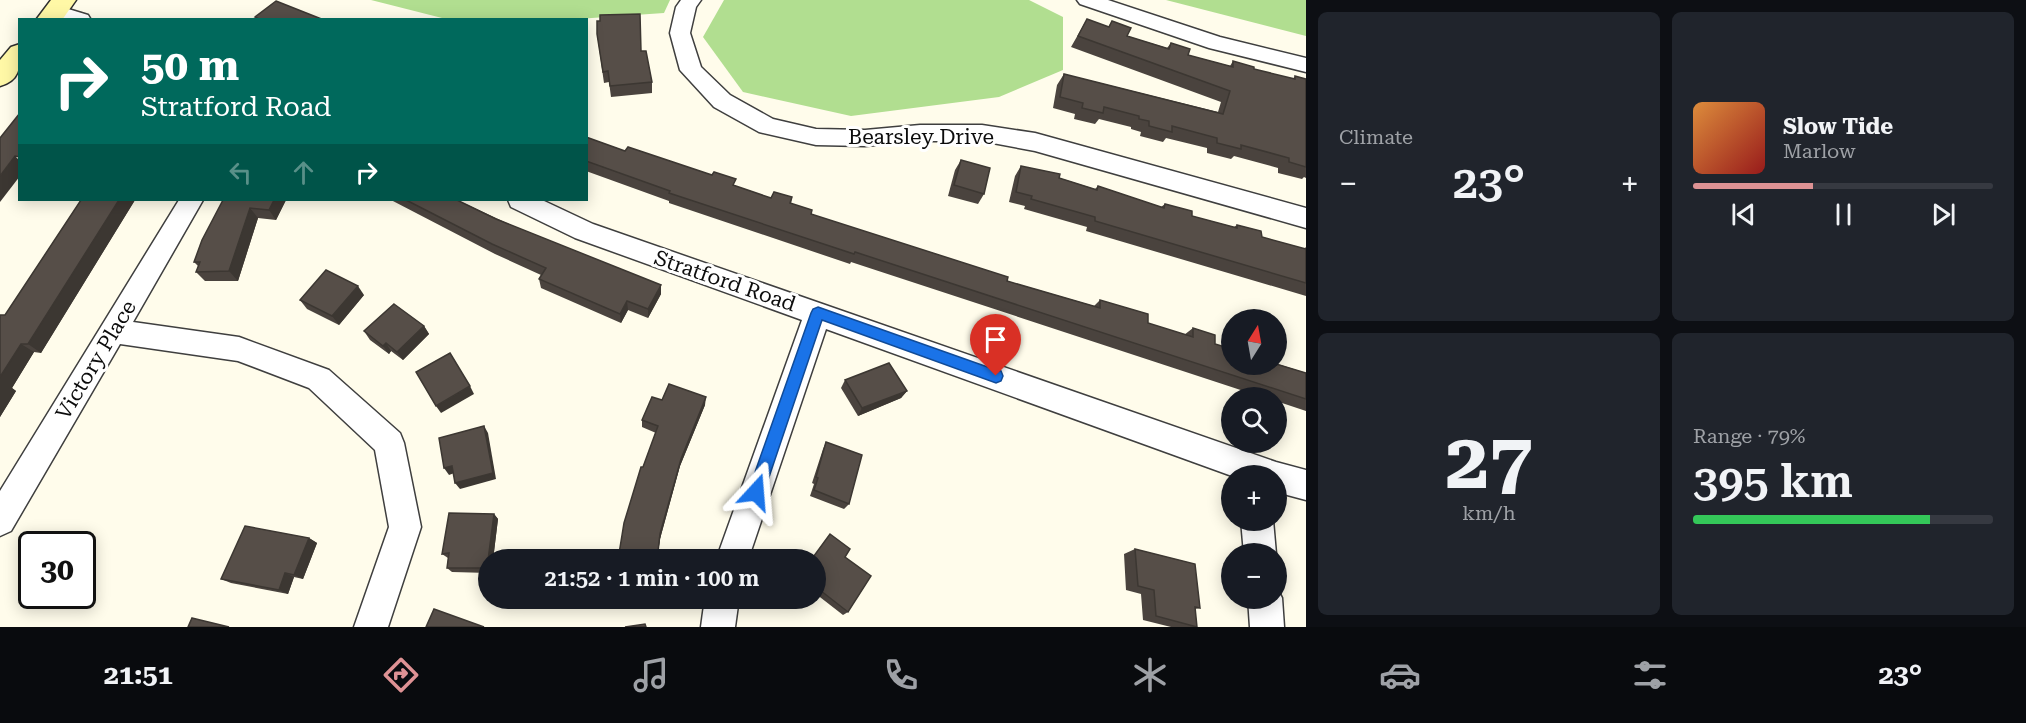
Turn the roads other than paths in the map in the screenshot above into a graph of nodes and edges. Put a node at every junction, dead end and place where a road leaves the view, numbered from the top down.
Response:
1 (691, 0) edge
2 (1086, 0) edge
3 (56, 10) edge
4 (76, 18) edge
5 (18, 55) edge
6 (1306, 65) edge
7 (0, 76) edge
8 (190, 201) edge
9 (522, 201) edge
10 (1306, 218) edge
11 (818, 313) junction
12 (113, 331) junction
13 (1240, 465) edge
14 (1287, 480) edge
15 (1306, 485) edge
16 (0, 520) edge
17 (736, 549) edge
18 (720, 609) edge
19 (1265, 609) edge
20 (370, 627) edge
21 (718, 627) edge
22 (1267, 627) edge

1 - 10 street, Bearsley Drive
2 - 6 street
3 - 4 street
5 - 7 main road
8 - 12 street, Victory Place
9 - 11 street, Stratford Road
11 - 13 street, Stratford Road
11 - 17 street
12 - 16 street, Victory Place
12 - 20 street
14 - 15 street, Stratford Road
18 - 21 street
19 - 22 street

